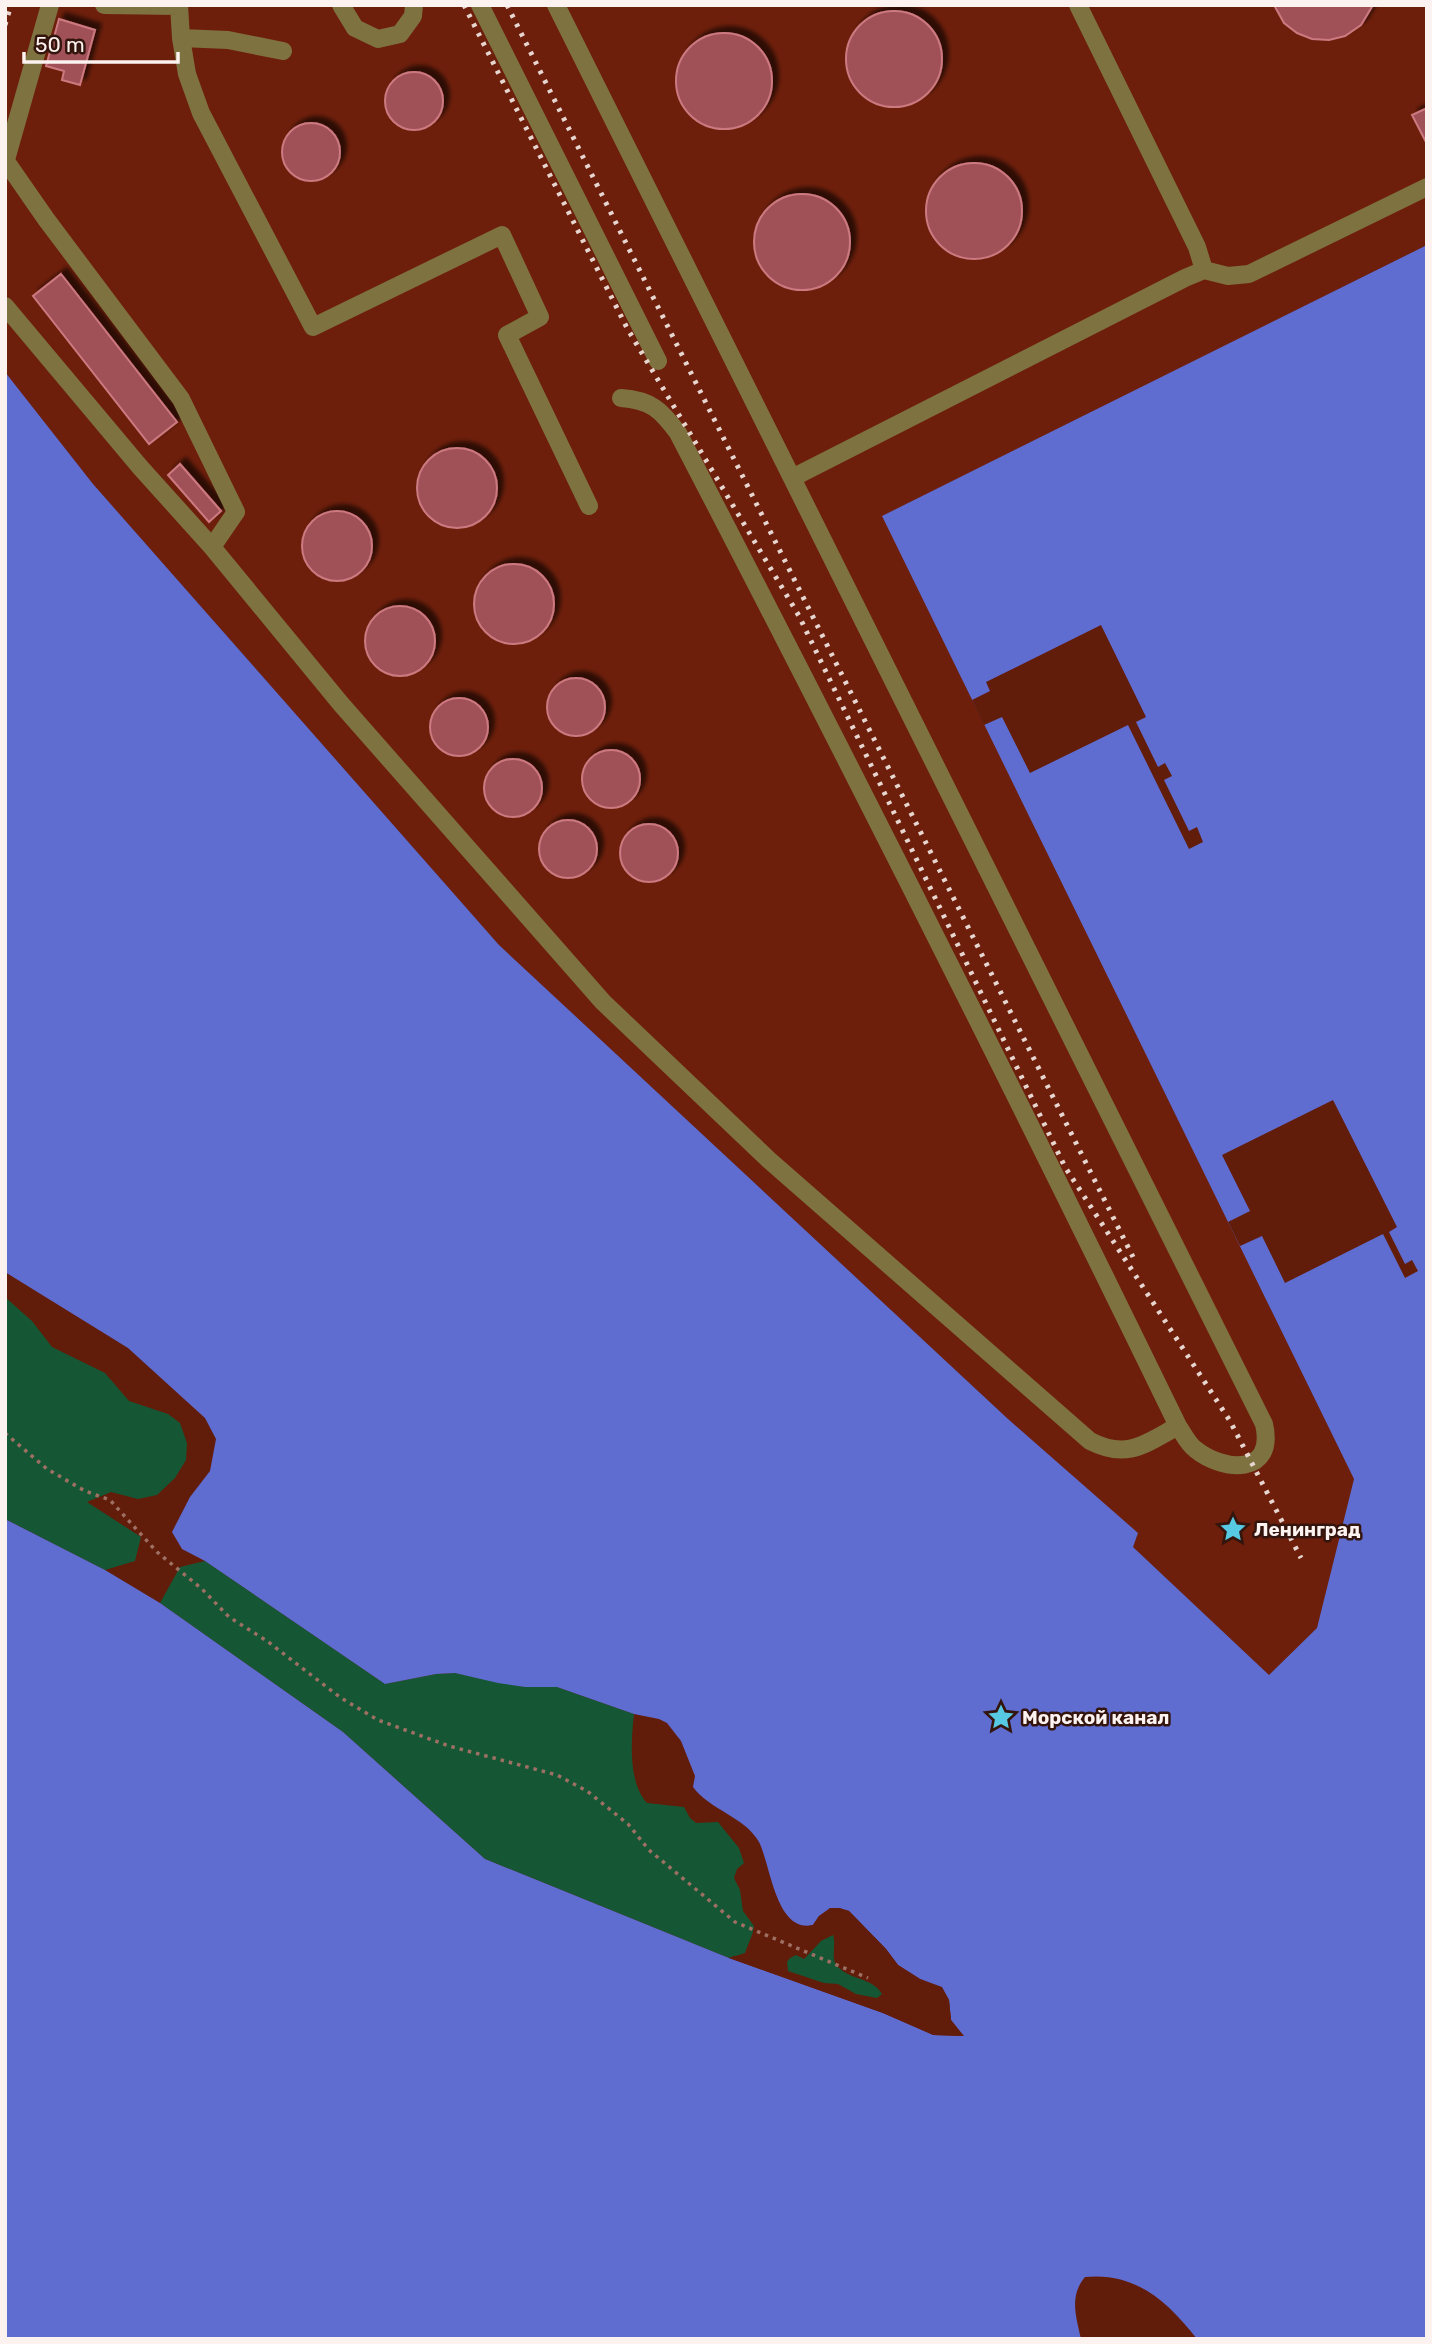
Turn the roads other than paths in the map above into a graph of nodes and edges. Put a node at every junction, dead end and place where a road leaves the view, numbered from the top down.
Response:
1 (50, 5) edge
2 (104, 5) edge
3 (179, 5) edge
4 (341, 5) edge
5 (414, 5) edge
6 (480, 5) edge
7 (556, 5) edge
8 (1078, 5) edge
9 (181, 38) junction
10 (283, 51) dead end
11 (5, 161) edge
12 (1427, 187) edge
13 (1204, 270) junction
14 (5, 306) edge
15 (658, 361) dead end
16 (621, 398) dead end
17 (792, 478) junction
18 (589, 506) dead end
19 (212, 547) junction
20 (1178, 1426) junction

1 - 11 lane
2 - 3 lane
3 - 9 lane
4 - 5 lane
6 - 15 lane
7 - 17 lane
8 - 13 lane
9 - 10 lane
9 - 18 lane
11 - 19 lane
12 - 13 lane
13 - 17 lane
14 - 19 lane
16 - 20 lane
17 - 20 lane
19 - 20 lane

